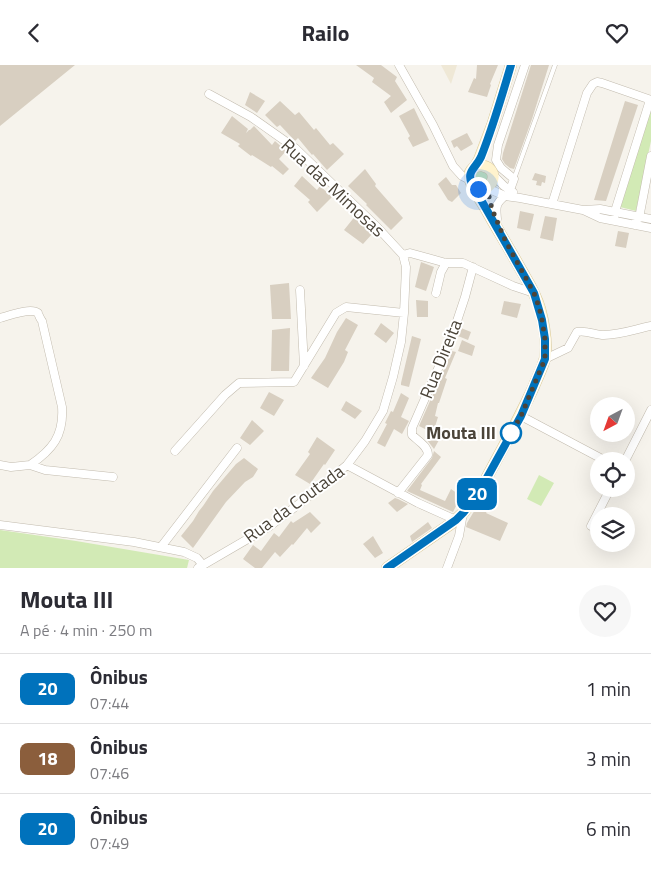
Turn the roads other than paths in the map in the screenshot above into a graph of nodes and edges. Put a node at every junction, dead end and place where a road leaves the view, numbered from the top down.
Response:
1 (399, 65) edge
2 (511, 65) edge
3 (525, 65) edge
4 (555, 65) edge
5 (209, 94) dead end
6 (651, 100) edge
7 (493, 123) junction
8 (651, 156) edge
9 (491, 172) junction
10 (472, 175) junction
11 (514, 179) junction
12 (487, 188) junction
13 (508, 193) junction
14 (552, 204) junction
15 (583, 210) junction
16 (616, 211) junction
17 (639, 216) junction
18 (496, 219) junction
19 (651, 219) edge
20 (615, 221) junction
21 (635, 225) junction
22 (651, 228) edge
23 (505, 240) junction
24 (403, 255) junction
25 (446, 263) junction
26 (473, 267) junction
27 (300, 290) dead end
28 (436, 293) dead end
29 (534, 293) junction
30 (404, 313) junction
31 (0, 318) edge
32 (651, 325) edge
33 (545, 359) junction
34 (304, 367) junction
35 (651, 410) edge
36 (521, 416) junction
37 (237, 448) dead end
38 (175, 451) dead end
39 (630, 452) edge
40 (590, 453) edge
41 (0, 465) edge
42 (30, 465) junction
43 (347, 465) junction
44 (114, 477) dead end
45 (398, 493) junction
46 (460, 519) junction
47 (0, 525) edge
48 (161, 547) junction
49 (200, 566) edge
50 (386, 568) edge
51 (448, 568) edge

1 - 10 street
2 - 7 main road
3 - 11 street
4 - 11 lane
5 - 24 street, Rua das Mimosas
6 - 14 street
6 - 16 street
7 - 9 main road
7 - 10 main road
8 - 17 street
9 - 10 main road
9 - 12 main road
9 - 13 street
10 - 12 main road
10 - 23 main road
11 - 13 street
12 - 13 street
12 - 18 main road
13 - 14 street
13 - 18 street
14 - 15 street
15 - 16 street
15 - 20 street
16 - 17 street
16 - 20 street
17 - 19 street
17 - 21 street
18 - 23 main road
20 - 21 street
21 - 22 street
23 - 29 main road
24 - 25 street
24 - 30 street, Rua da Coutada
25 - 26 street
25 - 28 street
26 - 29 street
26 - 45 street, Rua Direita
27 - 34 street
29 - 33 main road
30 - 34 street
30 - 43 street, Rua da Coutada
31 - 42 street
32 - 33 street
33 - 36 main road
34 - 38 street
35 - 39 street
36 - 40 street
36 - 46 main road
37 - 48 street
41 - 42 street
42 - 44 street
43 - 45 street
43 - 49 street, Rua da Coutada
45 - 46 street
46 - 50 main road
46 - 51 street
47 - 48 street
48 - 49 street

